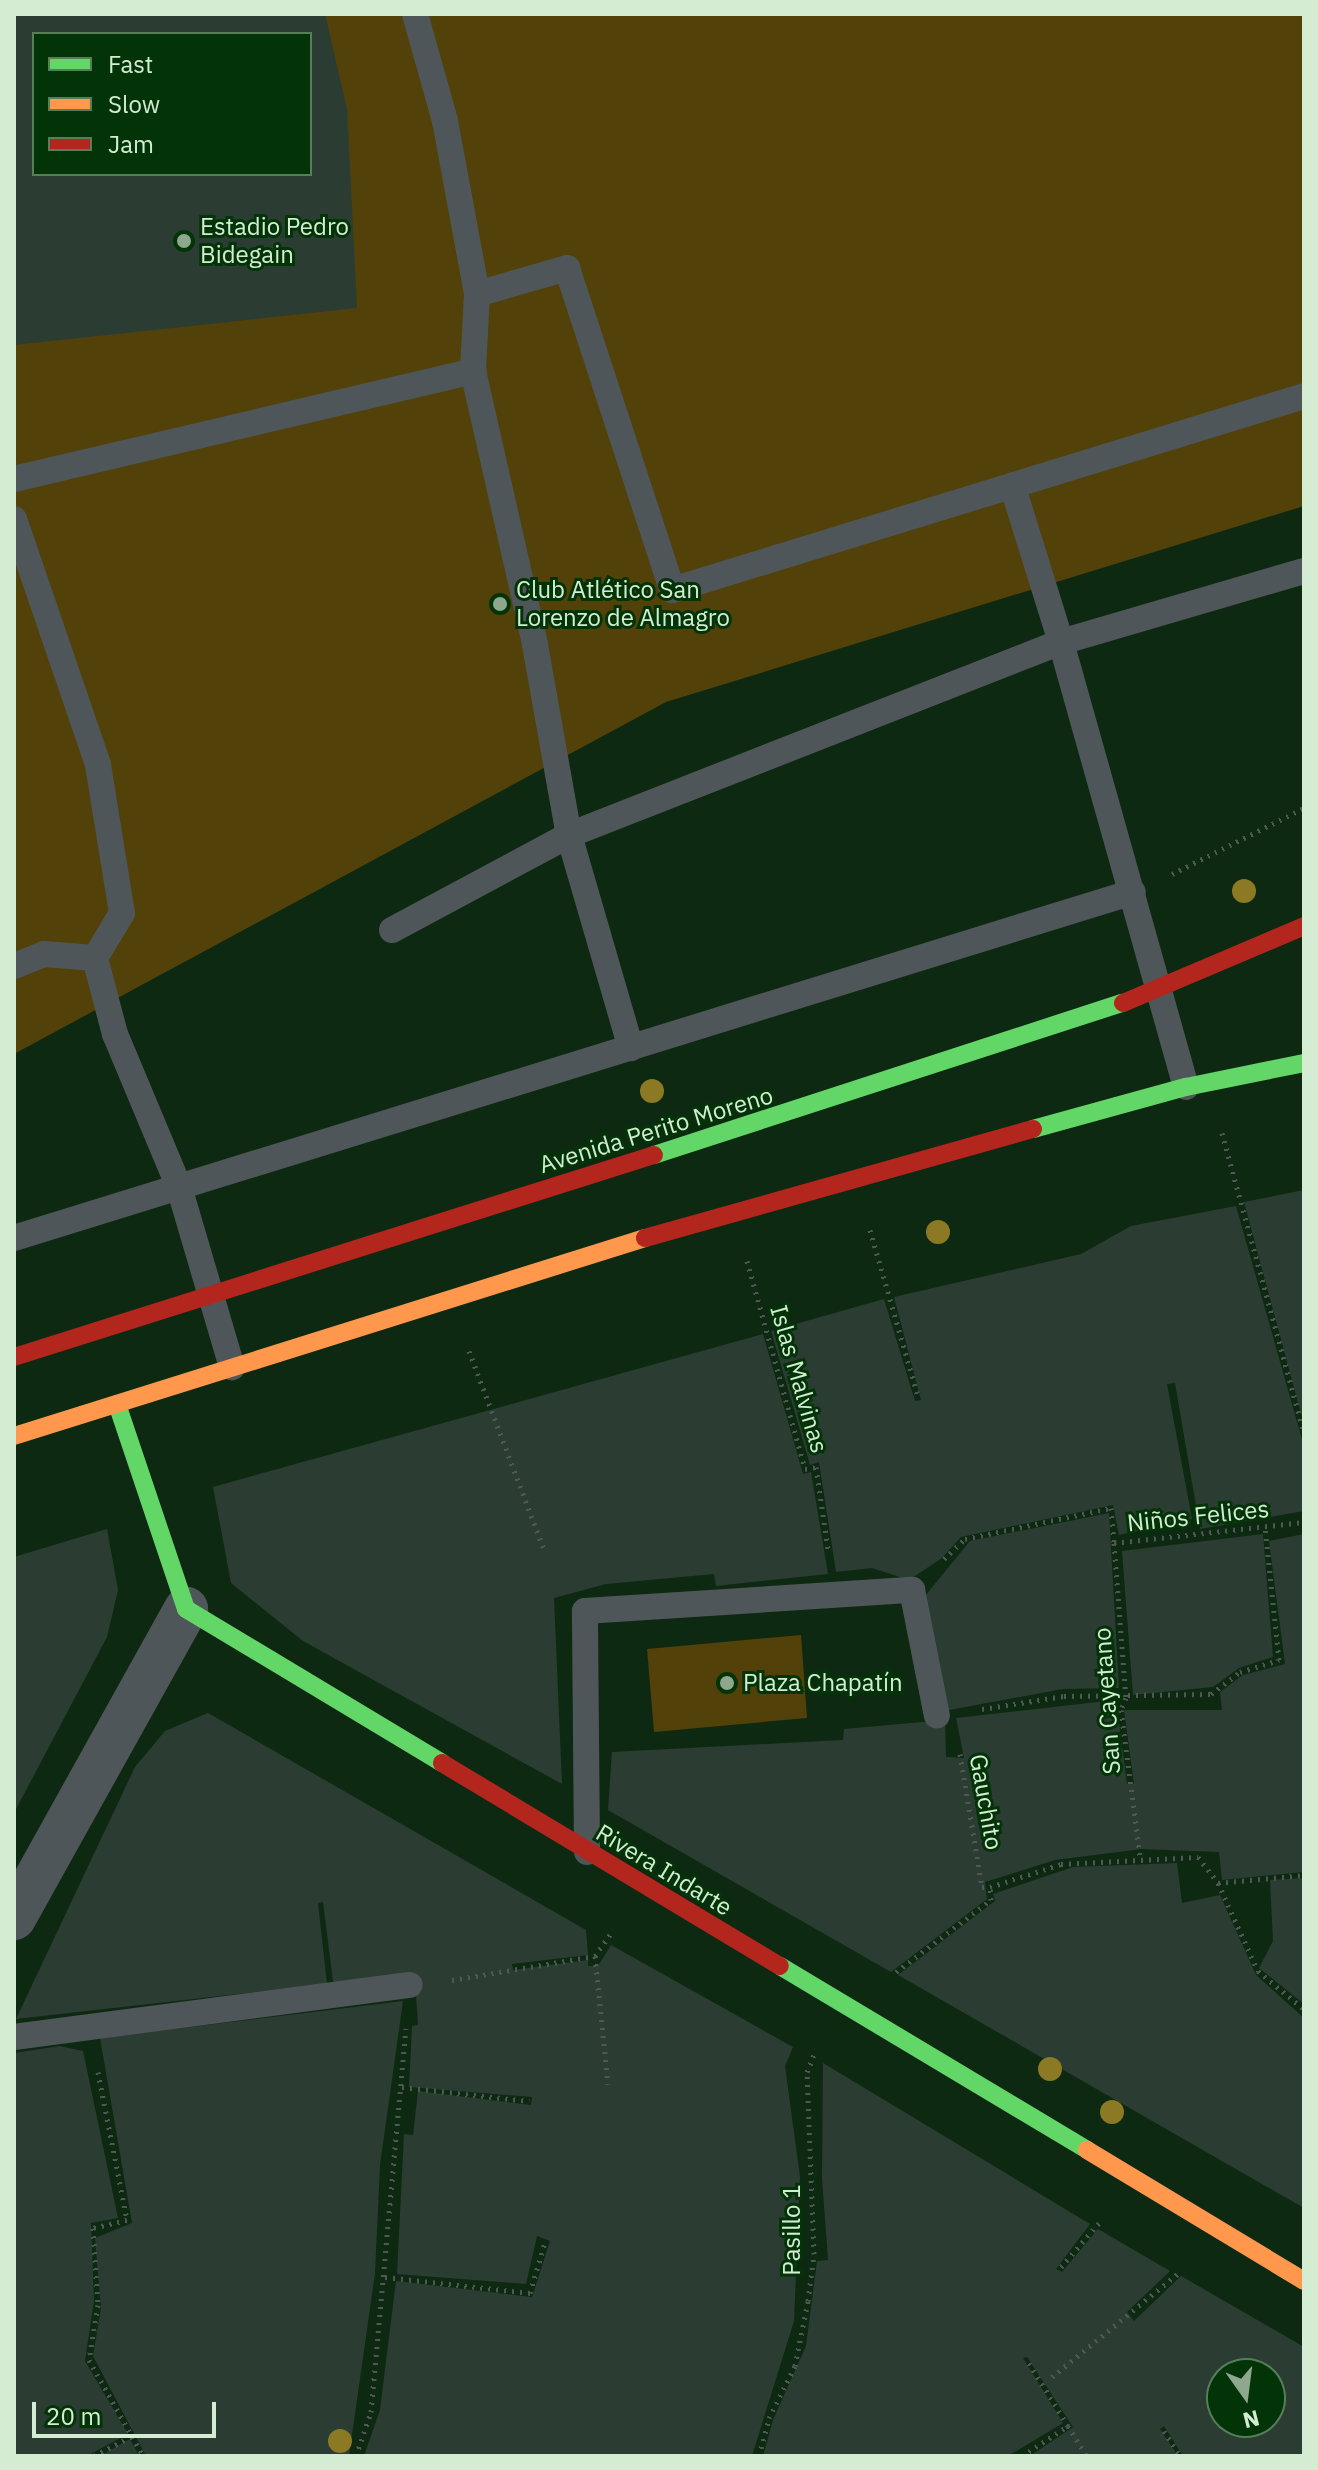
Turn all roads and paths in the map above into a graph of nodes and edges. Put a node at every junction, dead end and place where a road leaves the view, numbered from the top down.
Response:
1 (415, 14) edge
2 (477, 294) junction
3 (473, 371) junction
4 (1304, 396) edge
5 (14, 479) edge
6 (1012, 485) junction
7 (14, 519) edge
8 (1304, 571) edge
9 (1061, 642) junction
10 (1304, 808) edge
11 (569, 835) junction
12 (1133, 892) junction
13 (1304, 926) edge
14 (392, 930) dead end
15 (95, 958) junction
16 (14, 966) edge
17 (1161, 989) junction
18 (631, 1048) junction
19 (1304, 1063) edge
20 (1197, 1084) junction
21 (854, 1175) junction
22 (179, 1187) junction
23 (733, 1210) junction
24 (14, 1238) edge
25 (211, 1293) junction
26 (449, 1297) junction
27 (14, 1357) edge
28 (232, 1367) junction
29 (918, 1396) dead end
30 (117, 1404) junction
31 (1304, 1433) edge
32 (14, 1436) edge
33 (1304, 1522) edge
34 (1265, 1527) junction
35 (1114, 1543) junction
36 (543, 1547) dead end
37 (912, 1590) junction
38 (835, 1595) junction
39 (186, 1609) junction
40 (1126, 1698) junction
41 (944, 1715) junction
42 (587, 1852) junction
43 (1140, 1857) junction
44 (1304, 1875) edge
45 (1218, 1883) junction
46 (643, 1887) junction
47 (990, 1887) junction
48 (14, 1918) edge
49 (595, 1956) junction
50 (410, 1985) junction
51 (838, 2002) junction
52 (1304, 2009) edge
53 (870, 2021) junction
54 (87, 2028) junction
55 (14, 2037) edge
56 (608, 2084) dead end
57 (402, 2087) junction
58 (529, 2101) dead end
59 (1223, 2232) junction
60 (545, 2242) dead end
61 (385, 2277) junction
62 (1304, 2281) edge
63 (1027, 2360) dead end
64 (1052, 2377) dead end
65 (1068, 2426) junction
66 (1164, 2431) dead end
67 (132, 2436) junction
68 (94, 2456) edge
69 (143, 2456) edge
70 (356, 2456) edge
71 (759, 2456) edge
72 (1022, 2456) edge
73 (1087, 2456) edge
74 (1180, 2456) edge

1 - 2 lane
2 - 3 lane
2 - 6 lane
3 - 5 lane
3 - 11 lane
4 - 6 lane
6 - 9 lane
7 - 15 lane
8 - 9 lane
9 - 11 lane
9 - 12 lane
10 - 12 path
11 - 14 lane
11 - 18 lane
12 - 17 lane
12 - 18 lane
13 - 17 main road, Avenida Perito Moreno
15 - 16 lane
15 - 22 lane
17 - 20 lane
17 - 25 main road, Avenida Perito Moreno
18 - 22 lane
19 - 20 main road
20 - 21 main road
20 - 31 path
21 - 23 main road
21 - 29 path
22 - 24 lane
22 - 25 lane
23 - 26 main road
23 - 38 path, Islas Malvinas
25 - 27 main road, Avenida Perito Moreno
25 - 28 lane
26 - 28 main road
26 - 36 path
28 - 30 main road
30 - 32 main road
30 - 39 main road
33 - 34 path, Niños Felices
34 - 35 path, Niños Felices
34 - 40 path
35 - 37 path, Niños Felices
35 - 40 path, San Cayetano
37 - 38 lane
37 - 41 lane
38 - 42 lane
39 - 42 main road, Rivera Indarte
39 - 48 street
40 - 41 path
40 - 43 path, San Cayetano
41 - 47 path, Gauchito
42 - 46 main road, Rivera Indarte
43 - 45 path
43 - 47 path
44 - 45 path
45 - 52 path
46 - 49 path
46 - 51 main road, Rivera Indarte
47 - 53 path
49 - 50 path
49 - 56 path
50 - 54 lane
50 - 57 path
51 - 53 main road, Rivera Indarte
51 - 71 path, Pasillo 1
53 - 59 main road, Rivera Indarte
54 - 55 lane
54 - 67 path
57 - 58 path
57 - 61 path
59 - 62 main road, Rivera Indarte
59 - 64 path
60 - 61 path
61 - 70 path
63 - 65 path
65 - 72 path
65 - 73 path
66 - 74 path
67 - 68 path
67 - 69 path

